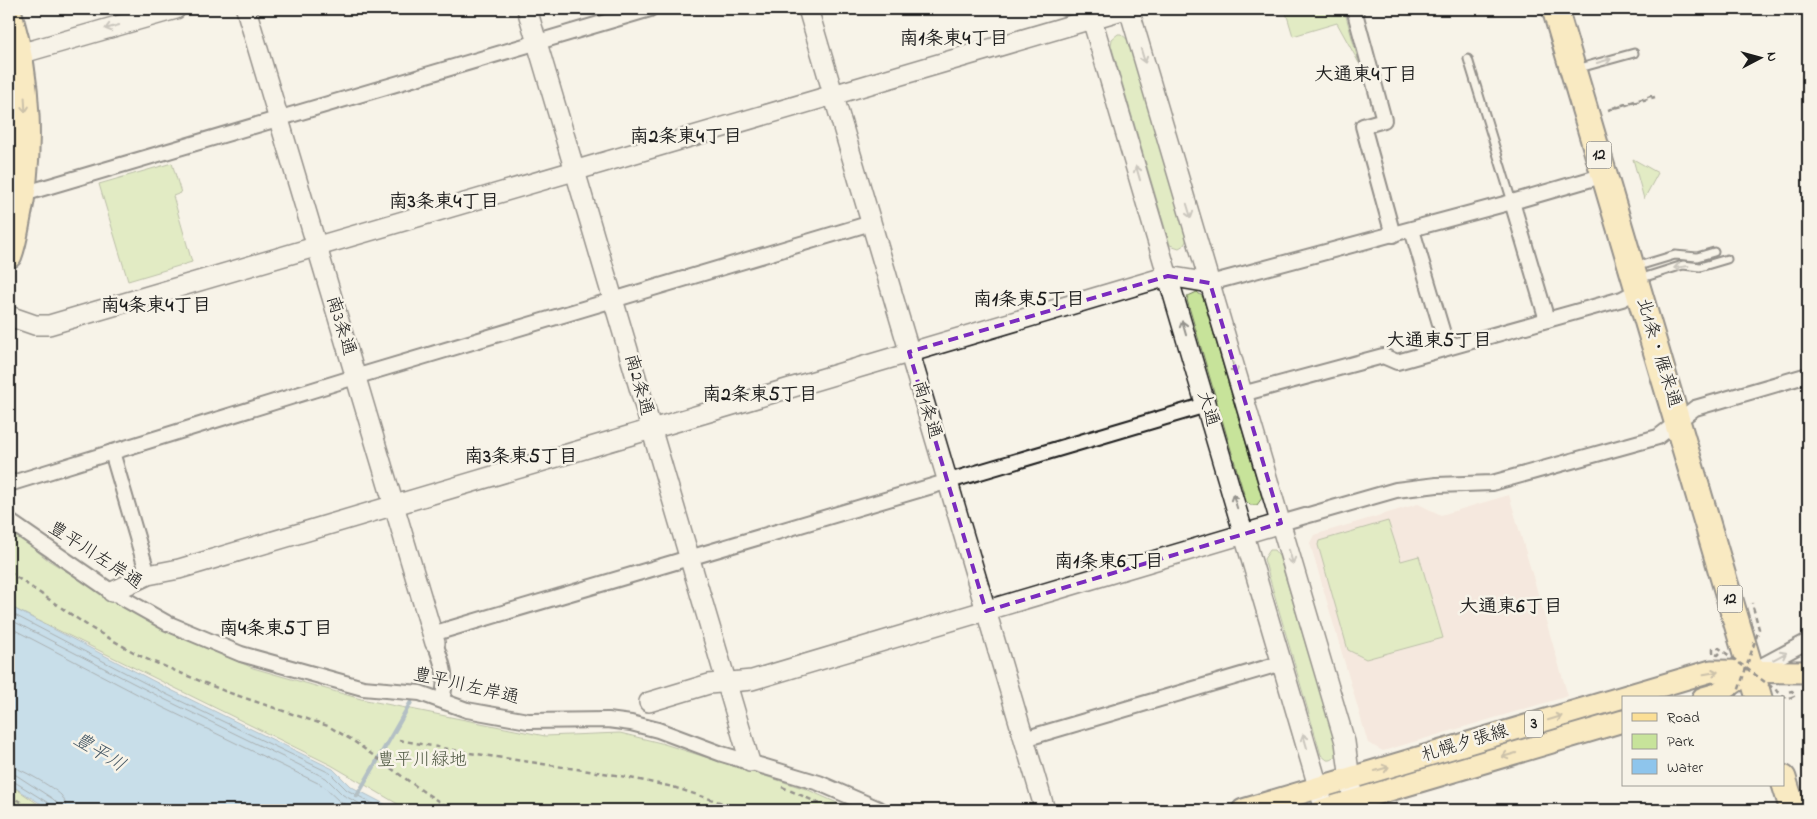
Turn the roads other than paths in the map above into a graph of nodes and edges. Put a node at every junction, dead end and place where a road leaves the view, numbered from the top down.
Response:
1 (176, 9) edge
2 (246, 9) edge
3 (527, 9) edge
4 (650, 9) edge
5 (808, 9) edge
6 (1128, 9) edge
7 (1354, 9) edge
8 (1556, 9) edge
9 (9, 14) edge
10 (1091, 14) edge
11 (537, 42) junction
12 (1634, 53) dead end
13 (14, 56) edge
14 (1468, 58) dead end
15 (1574, 70) junction
16 (833, 94) junction
17 (279, 118) junction
18 (575, 171) junction
19 (1605, 175) junction
20 (23, 194) junction
21 (1512, 202) junction
22 (871, 223) junction
23 (1412, 230) junction
24 (1394, 235) junction
25 (316, 248) junction
26 (1714, 252) dead end
27 (9, 255) edge
28 (1727, 259) dead end
29 (1168, 276) junction
30 (1636, 280) junction
31 (1210, 283) junction
32 (613, 299) junction
33 (9, 316) edge
34 (1547, 320) junction
35 (1447, 347) junction
36 (909, 352) junction
37 (1808, 376) edge
38 (355, 377) junction
39 (1242, 394) junction
40 (1206, 405) junction
41 (1678, 423) junction
42 (651, 428) junction
43 (112, 452) junction
44 (947, 481) junction
45 (9, 484) edge
46 (394, 505) junction
47 (9, 522) edge
48 (1281, 523) junction
49 (1244, 534) junction
50 (689, 557) junction
51 (148, 575) junction
52 (112, 592) junction
53 (986, 611) junction
54 (434, 638) junction
55 (1808, 641) edge
56 (1282, 663) junction
57 (1749, 670) junction
58 (1808, 672) edge
59 (727, 682) junction
60 (1626, 696) edge
61 (1710, 696) edge
62 (1758, 696) edge
63 (1622, 697) edge
64 (442, 700) junction
65 (649, 702) dead end
66 (1622, 721) edge
67 (1024, 739) junction
68 (750, 762) junction
69 (1349, 778) junction
70 (1784, 781) edge
71 (1319, 788) junction
72 (1353, 806) edge
73 (881, 810) edge
74 (1045, 810) edge
75 (1243, 810) edge
76 (1324, 810) edge
77 (1793, 810) edge

1 -> 13 street
2 - 17 street, 南3条通
3 - 11 street, 南2条通
4 - 11 street
5 - 16 street, 南1条通
6 - 10 street
6 -> 31 street
7 - 24 street
8 - 15 highway, 北1条・雁来通 / 12
9 - 13 highway
10 - 16 street
29 -> 10 street, 大通
11 - 17 street
11 - 18 street, 南2条通
15 -> 12 lane
13 -> 20 highway
14 - 21 lane
15 - 19 highway, 北1条・雁来通 / 12
16 - 18 street
16 - 22 street, 南1条通
17 - 20 street
17 - 25 street, 南3条通
18 - 25 street
18 - 32 street, 南2条通
19 - 21 street
19 - 30 highway, 北1条・雁来通 / 12
20 - 27 highway
21 - 23 street
21 - 34 street
22 - 32 street
22 - 36 street, 南1条通
23 - 24 street
23 - 35 street
24 - 31 street
25 - 33 street
25 - 38 street, 南3条通
26 - 30 lane
28 -> 30 lane
29 - 31 street
29 - 36 street
40 -> 29 street, 大通
30 - 34 street
30 - 41 highway, 北1条・雁来通 / 12
31 -> 39 street
32 - 38 street
32 - 42 street, 南2条通
34 - 35 street
35 - 39 street
36 - 42 street
36 - 44 street, 南1条通
37 - 41 street
38 - 43 street
38 - 46 street, 南3条通
39 - 48 street
40 - 44 street
49 -> 40 street, 大通
41 - 48 street
41 - 57 highway, 北1条・雁来通 / 12
42 - 46 street
42 - 50 street, 南2条通
43 - 45 street
43 - 51 street
44 - 50 street
44 - 53 street, 南1条通
46 - 51 street
46 - 54 street, 南3条通
47 - 52 street, 豊平川左岸通
48 - 49 street
48 -> 69 street
49 - 53 street
49 - 56 street, 大通
50 - 54 street
50 - 59 street, 南2条通
51 - 52 street
52 - 64 street, 豊平川左岸通
53 - 59 street
53 - 67 street, 南1条通
54 - 64 street
57 -> 55 street
56 - 67 street
71 -> 56 street, 大通
57 - 58 main road, 札幌夕張線
60 -> 57 main road, 札幌夕張線 / 3
57 - 61 main road
57 - 62 highway, 北1条・雁来通 / 12
59 - 65 street
59 - 68 street, 南2条通
69 -> 63 main road, 札幌夕張線 / 3
64 - 68 street, 豊平川左岸通
66 -> 72 main road, 札幌夕張線 / 3
67 - 74 street, 南1条通
68 - 73 street, 豊平川左岸通
69 - 71 main road, 札幌夕張線 / 3
69 - 72 street
70 - 77 highway
71 - 75 main road, 札幌夕張線 / 3
71 - 76 street, 大通
72 - 76 main road, 札幌夕張線 / 3

